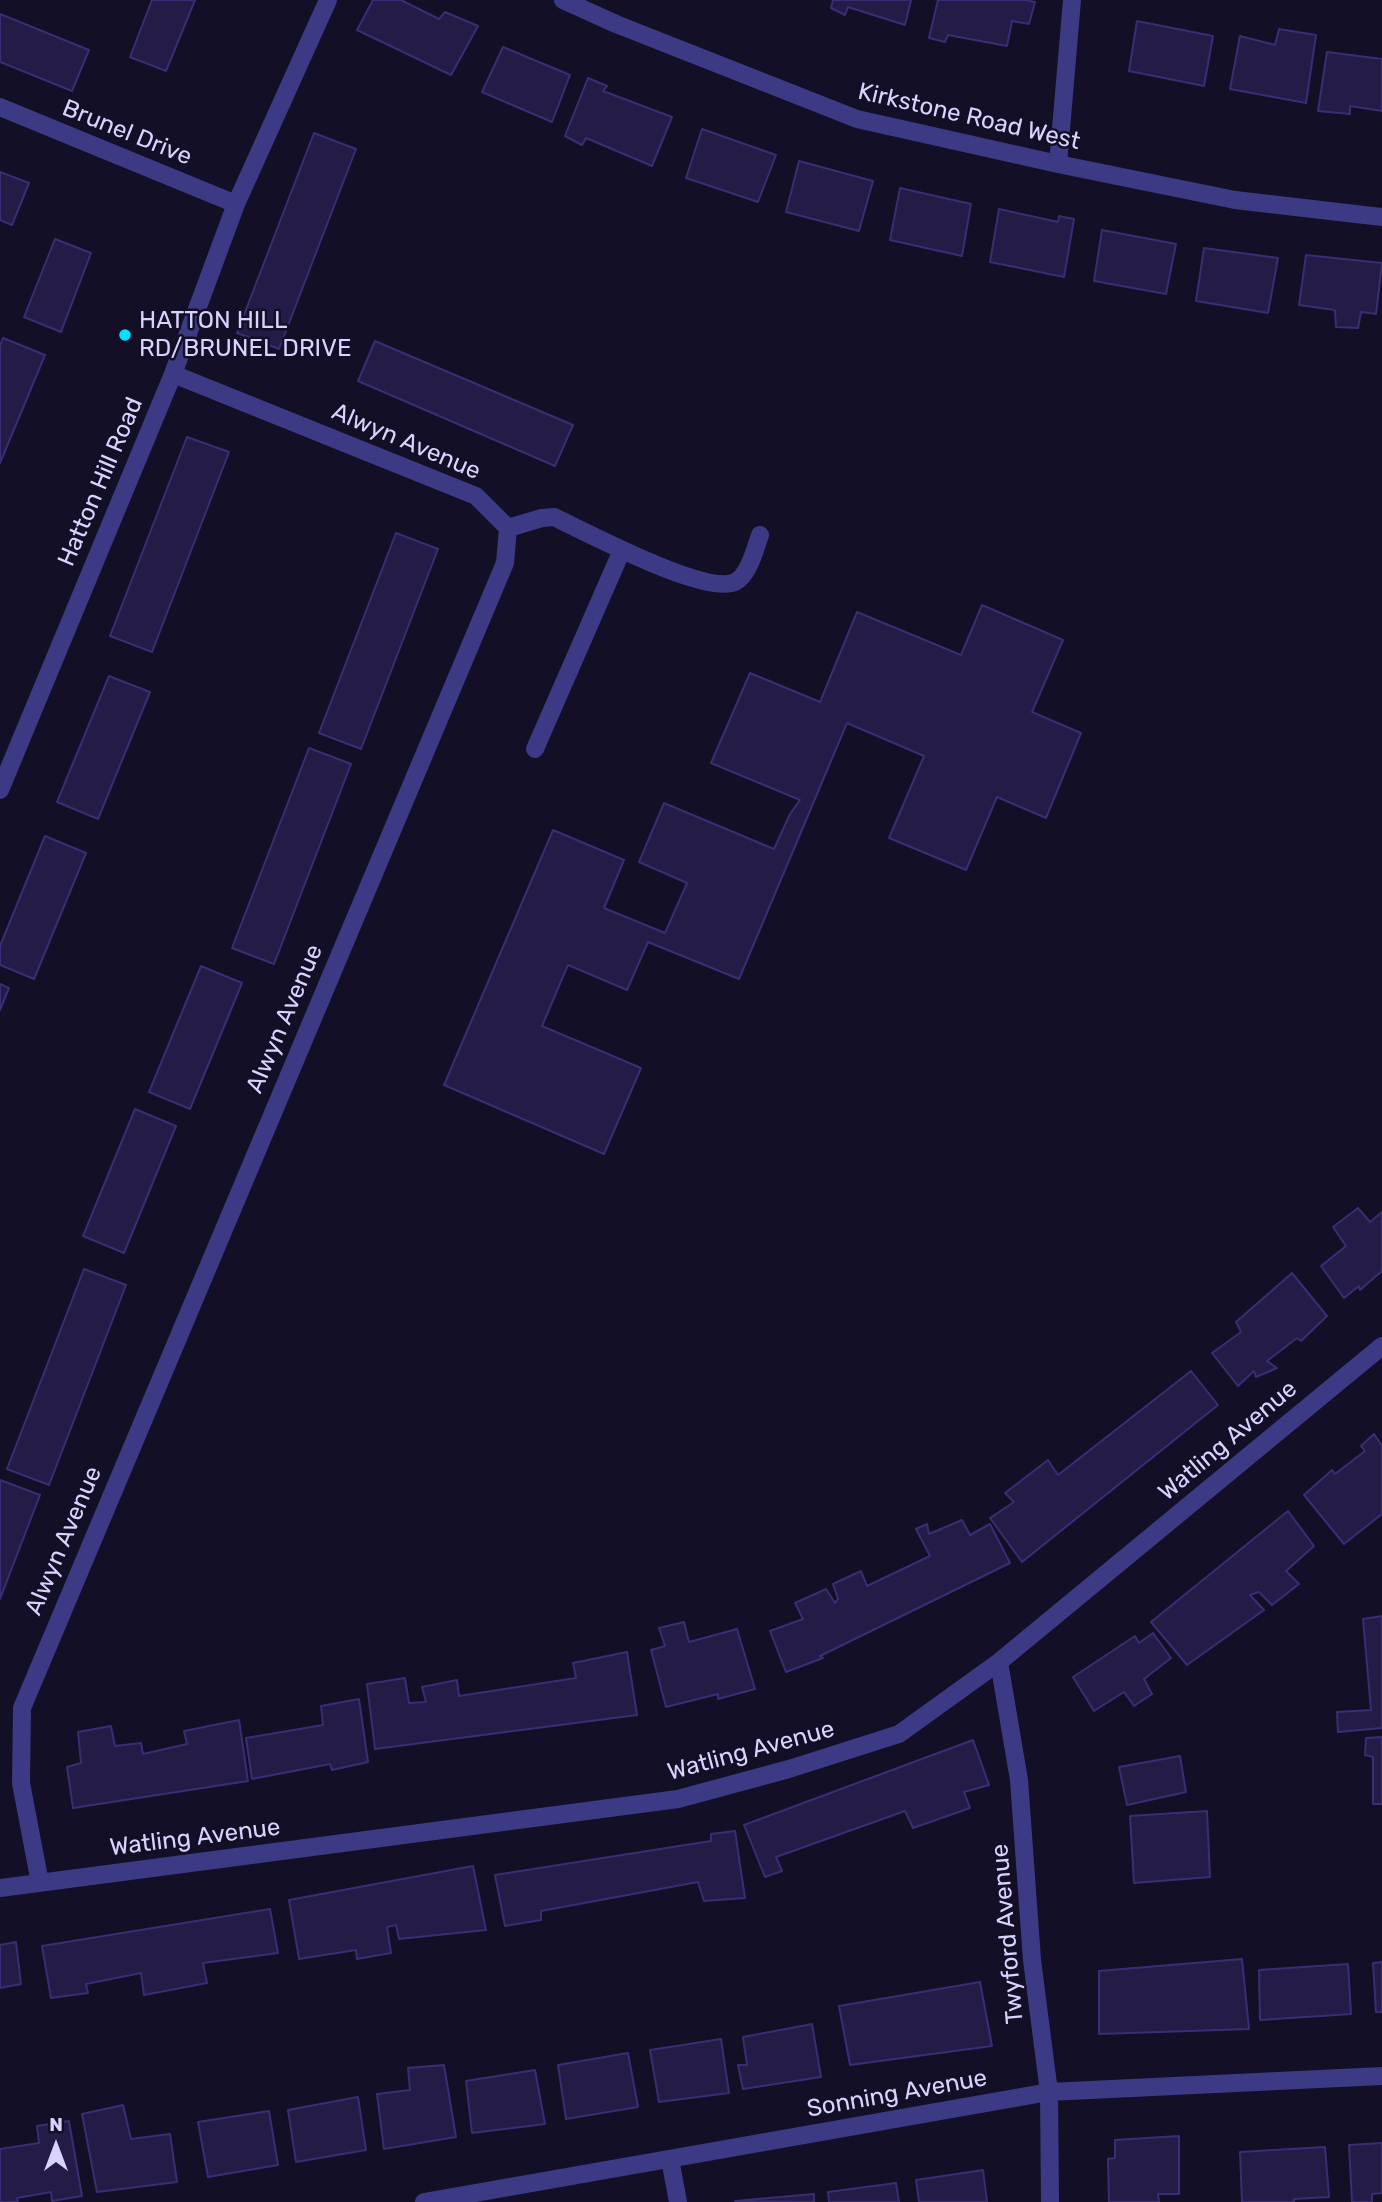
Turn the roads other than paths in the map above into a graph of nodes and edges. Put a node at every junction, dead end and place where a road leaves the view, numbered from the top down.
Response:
1 (328, 0) edge
2 (563, 0) edge
3 (1072, 0) edge
4 (0, 107) edge
5 (1058, 164) junction
6 (236, 204) junction
7 (1382, 217) edge
8 (173, 374) junction
9 (508, 528) junction
10 (760, 535) dead end
11 (622, 550) junction
12 (535, 749) dead end
13 (0, 790) edge
14 (1382, 1346) edge
15 (999, 1662) junction
16 (40, 1883) junction
17 (0, 1888) edge
18 (1382, 2076) edge
19 (1049, 2092) junction
20 (670, 2159) junction
21 (424, 2202) edge
22 (678, 2202) edge
23 (1050, 2202) edge

1 - 6 street, Hatton Hill Road
2 - 5 street, Kirkstone Road West
3 - 5 street
4 - 6 street, Brunel Drive
5 - 7 street, Kirkstone Road West
6 - 8 street, Hatton Hill Road
8 - 9 street, Alwyn Avenue
8 - 13 street, Hatton Hill Road
9 - 11 street
9 - 16 street, Alwyn Avenue
10 - 11 street
11 - 12 street
14 - 15 street, Watling Avenue
15 - 16 street, Watling Avenue
15 - 19 street, Twyford Avenue
16 - 17 street, Watling Avenue
18 - 19 street, Sonning Avenue
19 - 20 street, Sonning Avenue
19 - 23 street, Twyford Avenue
20 - 21 street, Sonning Avenue
20 - 22 street

